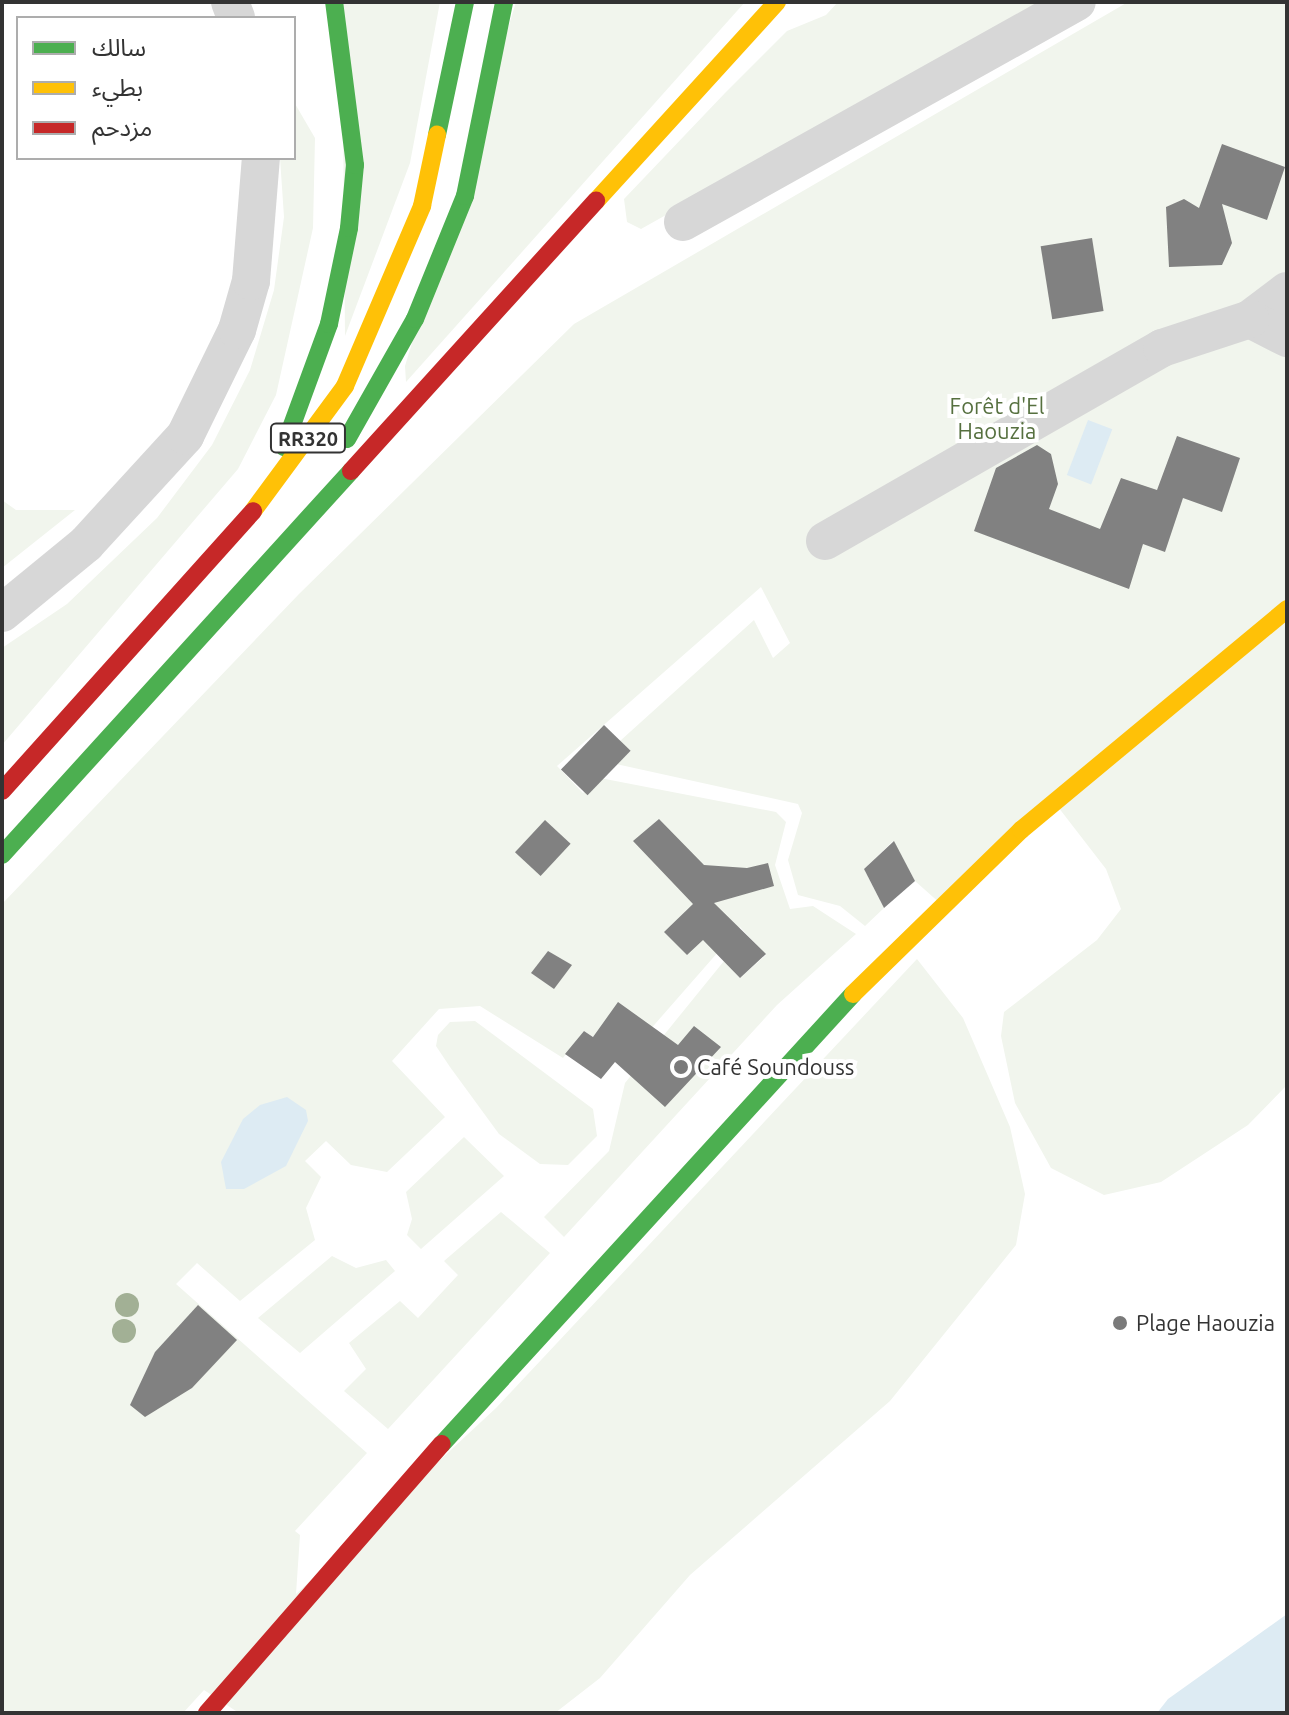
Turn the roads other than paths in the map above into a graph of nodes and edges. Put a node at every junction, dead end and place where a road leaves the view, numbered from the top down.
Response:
1 (334, 2) edge
2 (465, 2) edge
3 (504, 2) edge
4 (777, 2) edge
5 (1077, 2) edge
6 (261, 160) edge
7 (683, 222) dead end
8 (1287, 291) edge
9 (1250, 319) junction
10 (1287, 338) edge
11 (268, 495) junction
12 (825, 541) dead end
13 (265, 565) junction
14 (1287, 609) edge
15 (2, 613) edge
16 (2, 791) edge
17 (2, 855) edge
18 (207, 1713) edge

1 - 11 main road
2 - 11 main road, RR320
3 - 13 main road
4 - 13 main road, RR320
5 - 7 street
6 - 15 street
8 - 9 street
9 - 10 street
9 - 12 street
11 - 16 main road, RR320
13 - 17 main road, RR320
14 - 18 main road

